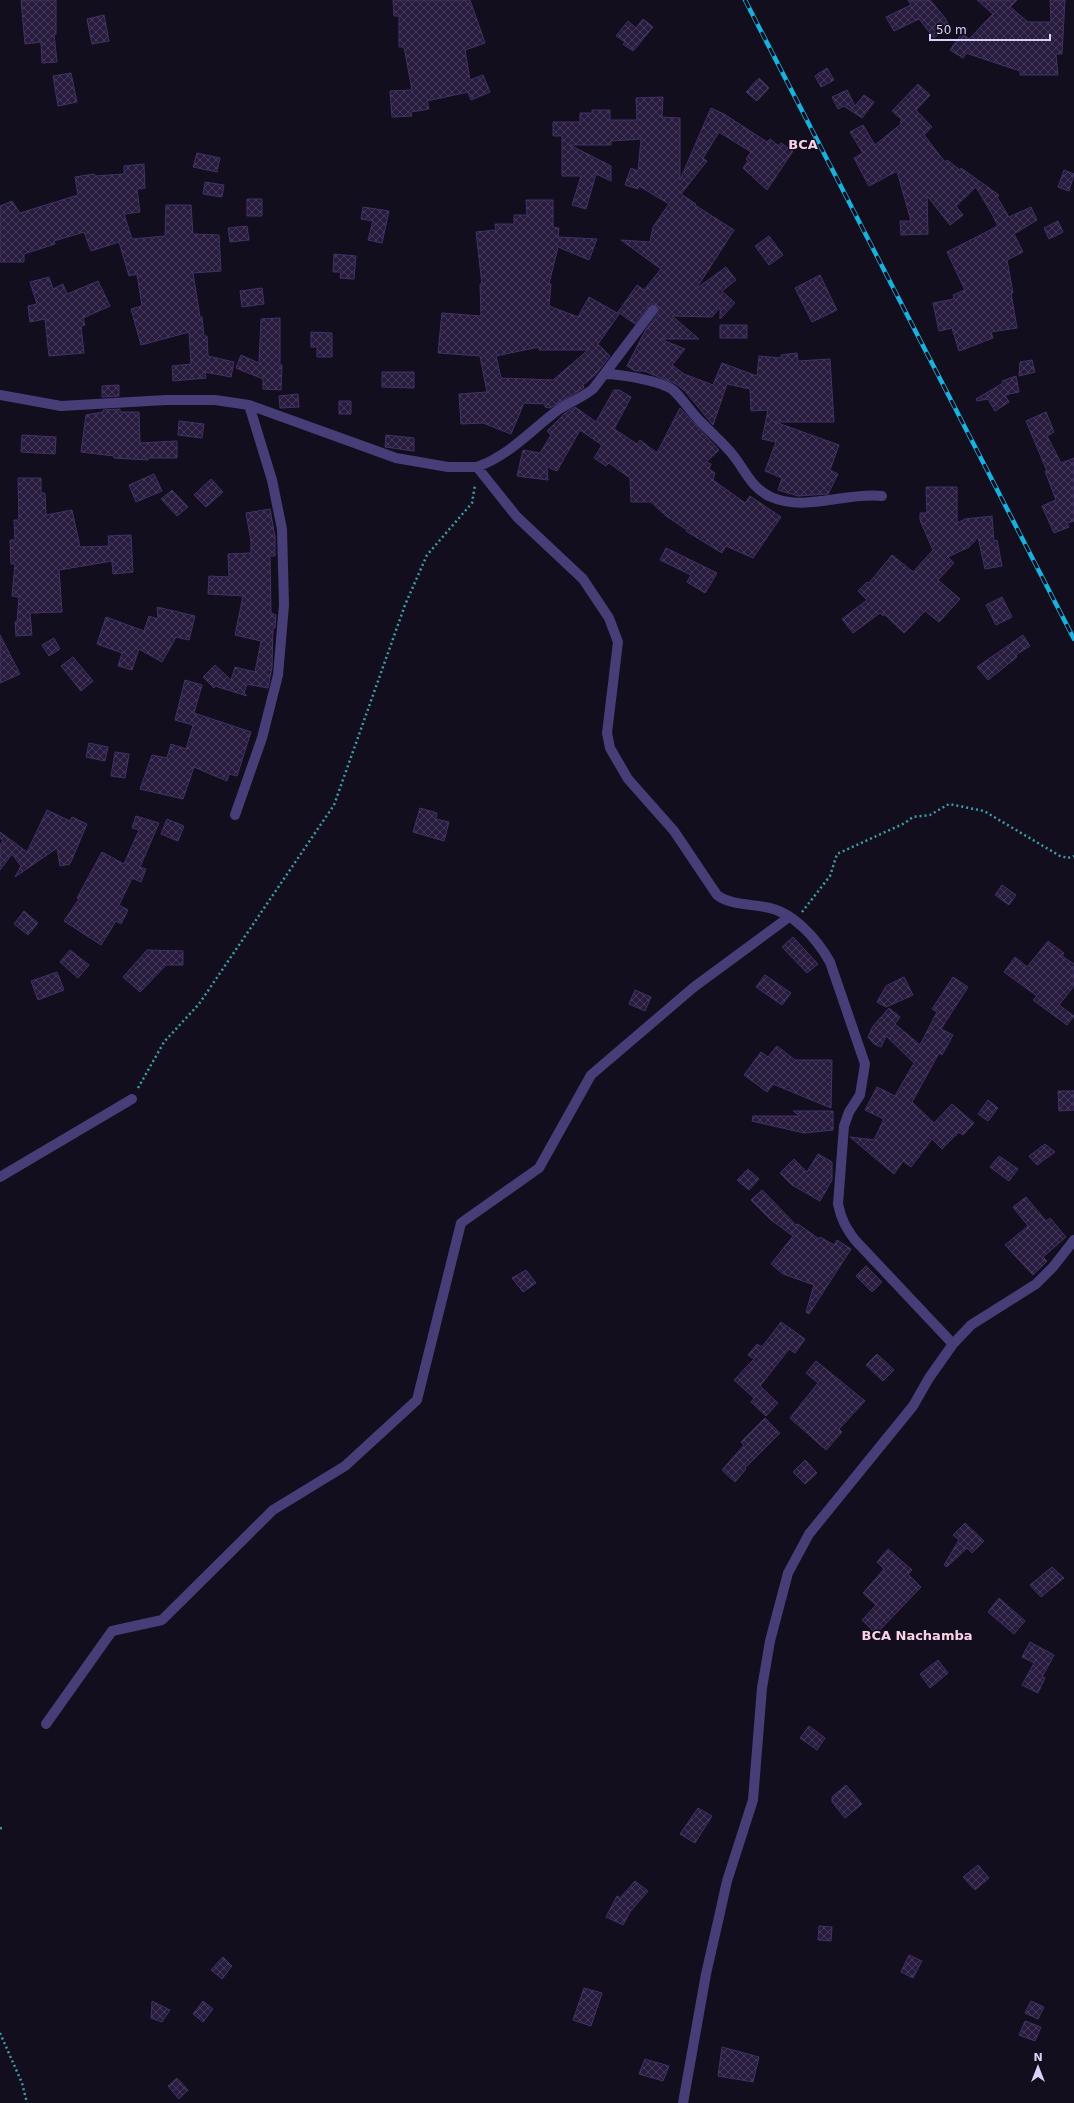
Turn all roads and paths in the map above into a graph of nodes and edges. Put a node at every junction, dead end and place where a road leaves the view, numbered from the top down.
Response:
1 (653, 310) dead end
2 (605, 374) junction
3 (0, 395) edge
4 (250, 405) junction
5 (477, 467) junction
6 (882, 496) dead end
7 (235, 814) dead end
8 (1074, 856) edge
9 (789, 917) junction
10 (132, 1099) joint
11 (0, 1177) edge
12 (1074, 1240) edge
13 (952, 1344) junction
14 (46, 1724) dead end
15 (0, 1828) edge
16 (4, 1829) dead end
17 (0, 2033) edge
18 (27, 2103) edge
19 (683, 2103) edge

1 - 2 street
2 - 5 street
2 - 6 street
3 - 4 street
4 - 5 street
4 - 7 street
5 - 9 street
5 - 10 path
8 - 9 path
9 - 13 street
9 - 14 street
10 - 11 street
12 - 13 street
13 - 19 street
15 - 16 path
17 - 18 path

